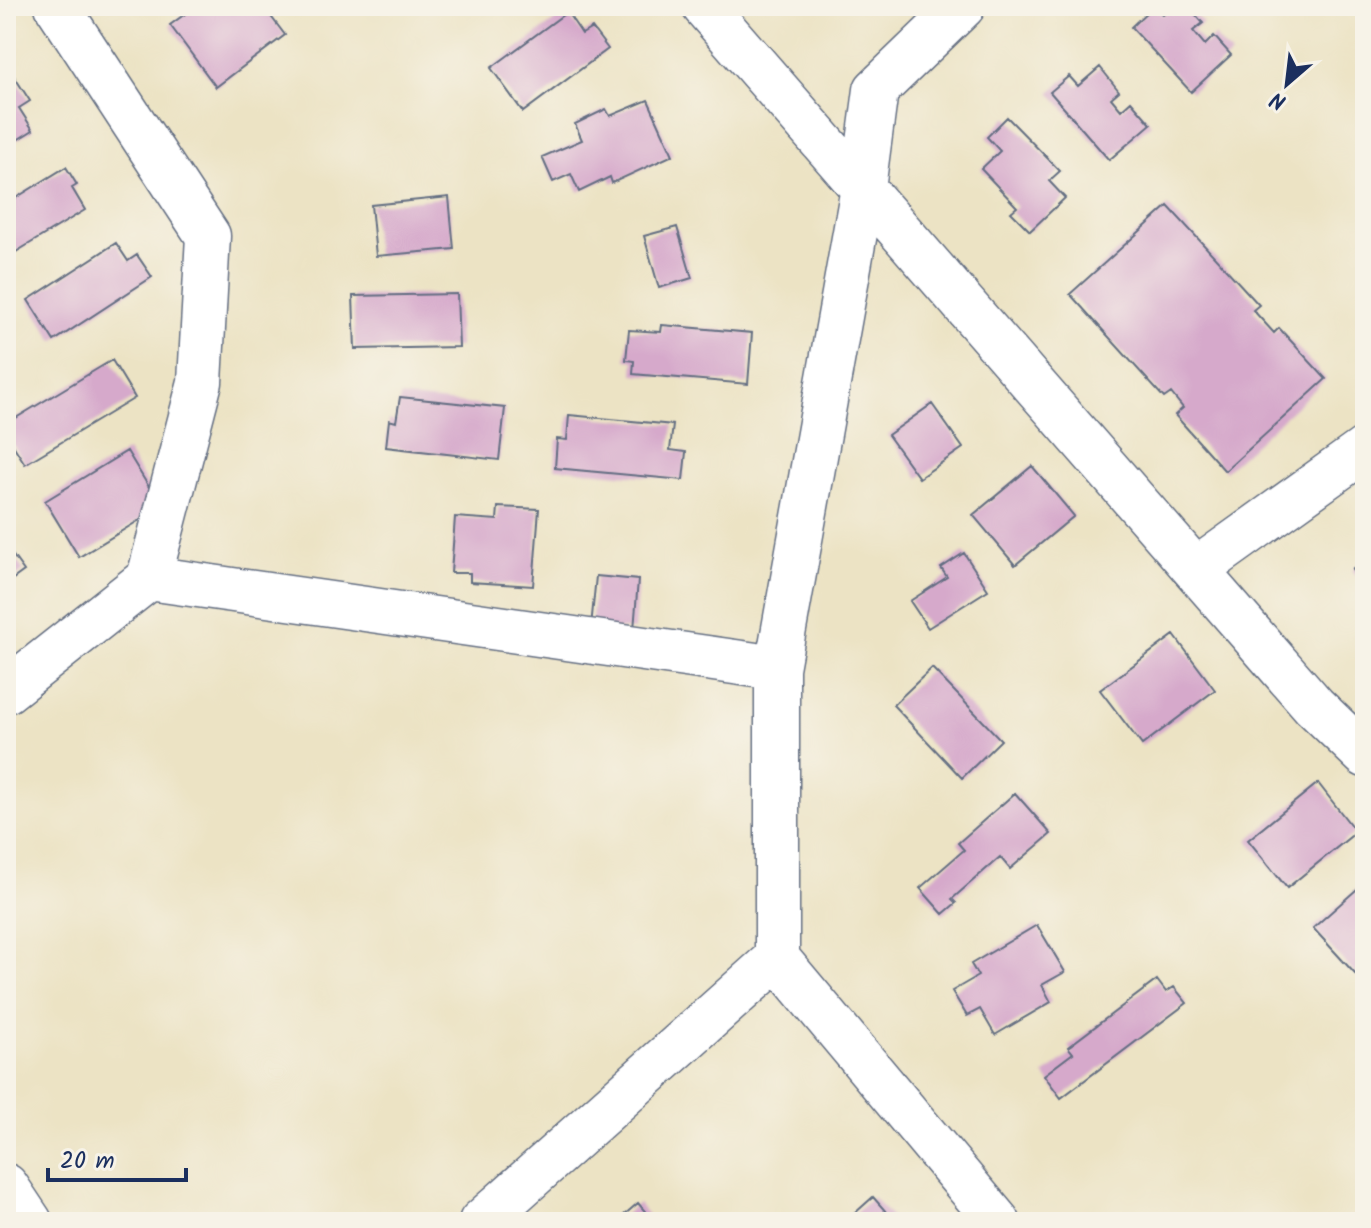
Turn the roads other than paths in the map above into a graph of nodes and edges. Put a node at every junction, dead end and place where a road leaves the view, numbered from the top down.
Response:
1 (57, 6) edge
2 (704, 6) edge
3 (963, 6) edge
4 (863, 188) junction
5 (1365, 449) edge
6 (1196, 570) junction
7 (149, 578) junction
8 (777, 668) junction
9 (6, 691) edge
10 (1365, 755) edge
11 (777, 958) junction
12 (6, 1186) edge
13 (30, 1222) edge
14 (481, 1222) edge
15 (998, 1222) edge

1 - 7 street
2 - 4 street
3 - 4 street
4 - 6 street
4 - 8 street
5 - 6 street
6 - 10 street
7 - 8 street
7 - 9 street
8 - 11 street
11 - 14 street
11 - 15 street
12 - 13 street

